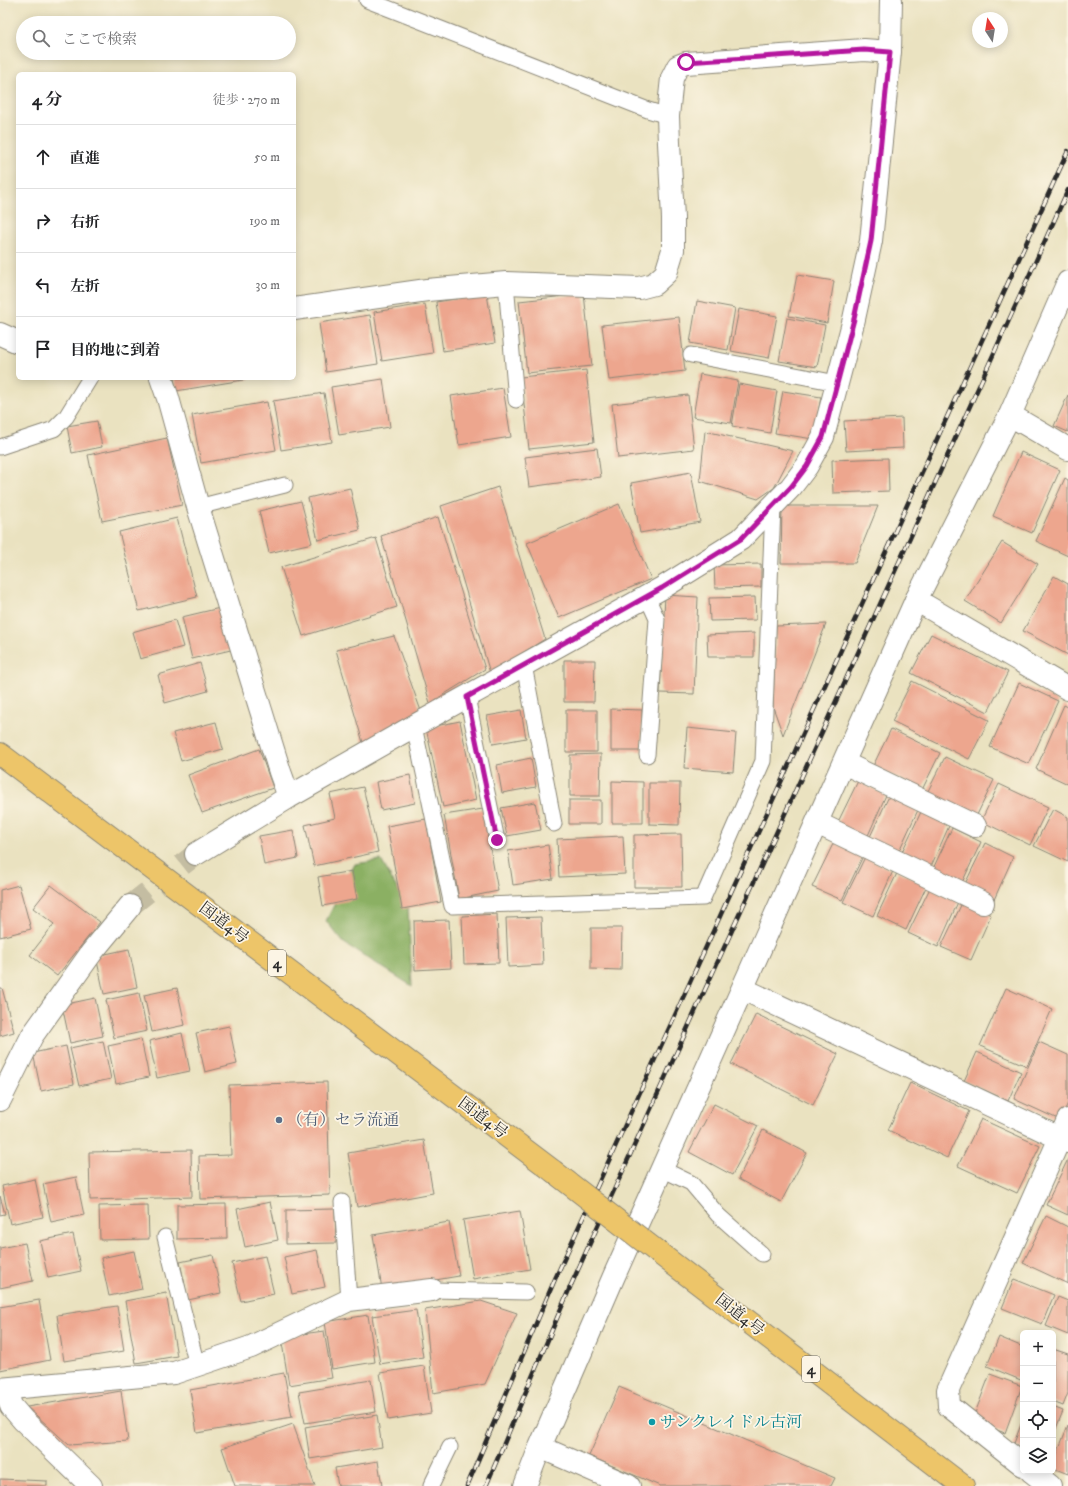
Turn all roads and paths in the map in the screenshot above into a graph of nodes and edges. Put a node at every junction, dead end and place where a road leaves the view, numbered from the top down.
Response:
1 (367, 0) edge
2 (892, 0) edge
3 (890, 52) junction
4 (668, 116) junction
5 (1068, 282) edge
6 (506, 283) junction
7 (296, 309) edge
8 (0, 334) edge
9 (16, 341) edge
10 (691, 355) dead end
11 (89, 380) edge
12 (161, 380) edge
13 (837, 383) junction
14 (516, 400) dead end
15 (1010, 415) junction
16 (0, 447) edge
17 (1068, 449) edge
18 (285, 484) dead end
19 (198, 506) junction
20 (773, 506) junction
21 (647, 597) junction
22 (916, 600) junction
23 (524, 665) junction
24 (1068, 689) edge
25 (467, 697) junction
26 (414, 726) junction
27 (0, 754) edge
28 (648, 755) dead end
29 (844, 763) junction
30 (289, 797) junction
31 (817, 823) junction
32 (554, 824) dead end
33 (975, 826) dead end
34 (497, 840) dead end
35 (196, 854) tunnel mouth
36 (983, 903) dead end
37 (130, 906) tunnel mouth
38 (744, 990) junction
39 (0, 1100) edge
40 (1065, 1133) edge
41 (662, 1169) junction
42 (342, 1202) dead end
43 (165, 1237) dead end
44 (762, 1254) dead end
45 (432, 1290) joint
46 (526, 1292) dead end
47 (349, 1300) junction
48 (197, 1366) junction
49 (3, 1389) edge
50 (450, 1447) dead end
51 (540, 1447) junction
52 (1020, 1463) edge
53 (1035, 1474) edge
54 (90, 1486) edge
55 (431, 1486) edge
56 (525, 1486) edge
57 (630, 1486) edge
58 (963, 1486) edge
59 (1050, 1486) edge

1 - 4 lane
2 - 3 street
3 - 4 street
3 - 13 street
4 - 6 street
5 - 15 street
6 - 7 street
6 - 14 lane
8 - 9 street
10 - 13 lane
11 - 16 lane
12 - 19 street
13 - 20 street
15 - 17 street
15 - 22 street
18 - 19 lane
19 - 30 street
20 - 21 street
20 - 26 lane
21 - 23 street
21 - 28 lane
22 - 24 street
22 - 29 street
23 - 25 street
23 - 32 lane
25 - 26 street
25 - 34 lane
26 - 30 street
27 - 58 highway, 国道4号 / 4, bridge
29 - 31 street
29 - 33 street
30 - 35 street
31 - 36 street
31 - 38 street
37 - 39 street
38 - 40 street
38 - 41 street
40 - 52 street
41 - 44 lane
41 - 51 street
42 - 47 lane
43 - 48 lane
45 - 46 lane
45 - 47 street
47 - 48 street
48 - 49 street
49 - 54 street
50 - 55 lane
51 - 56 street
51 - 57 street
53 - 59 street

